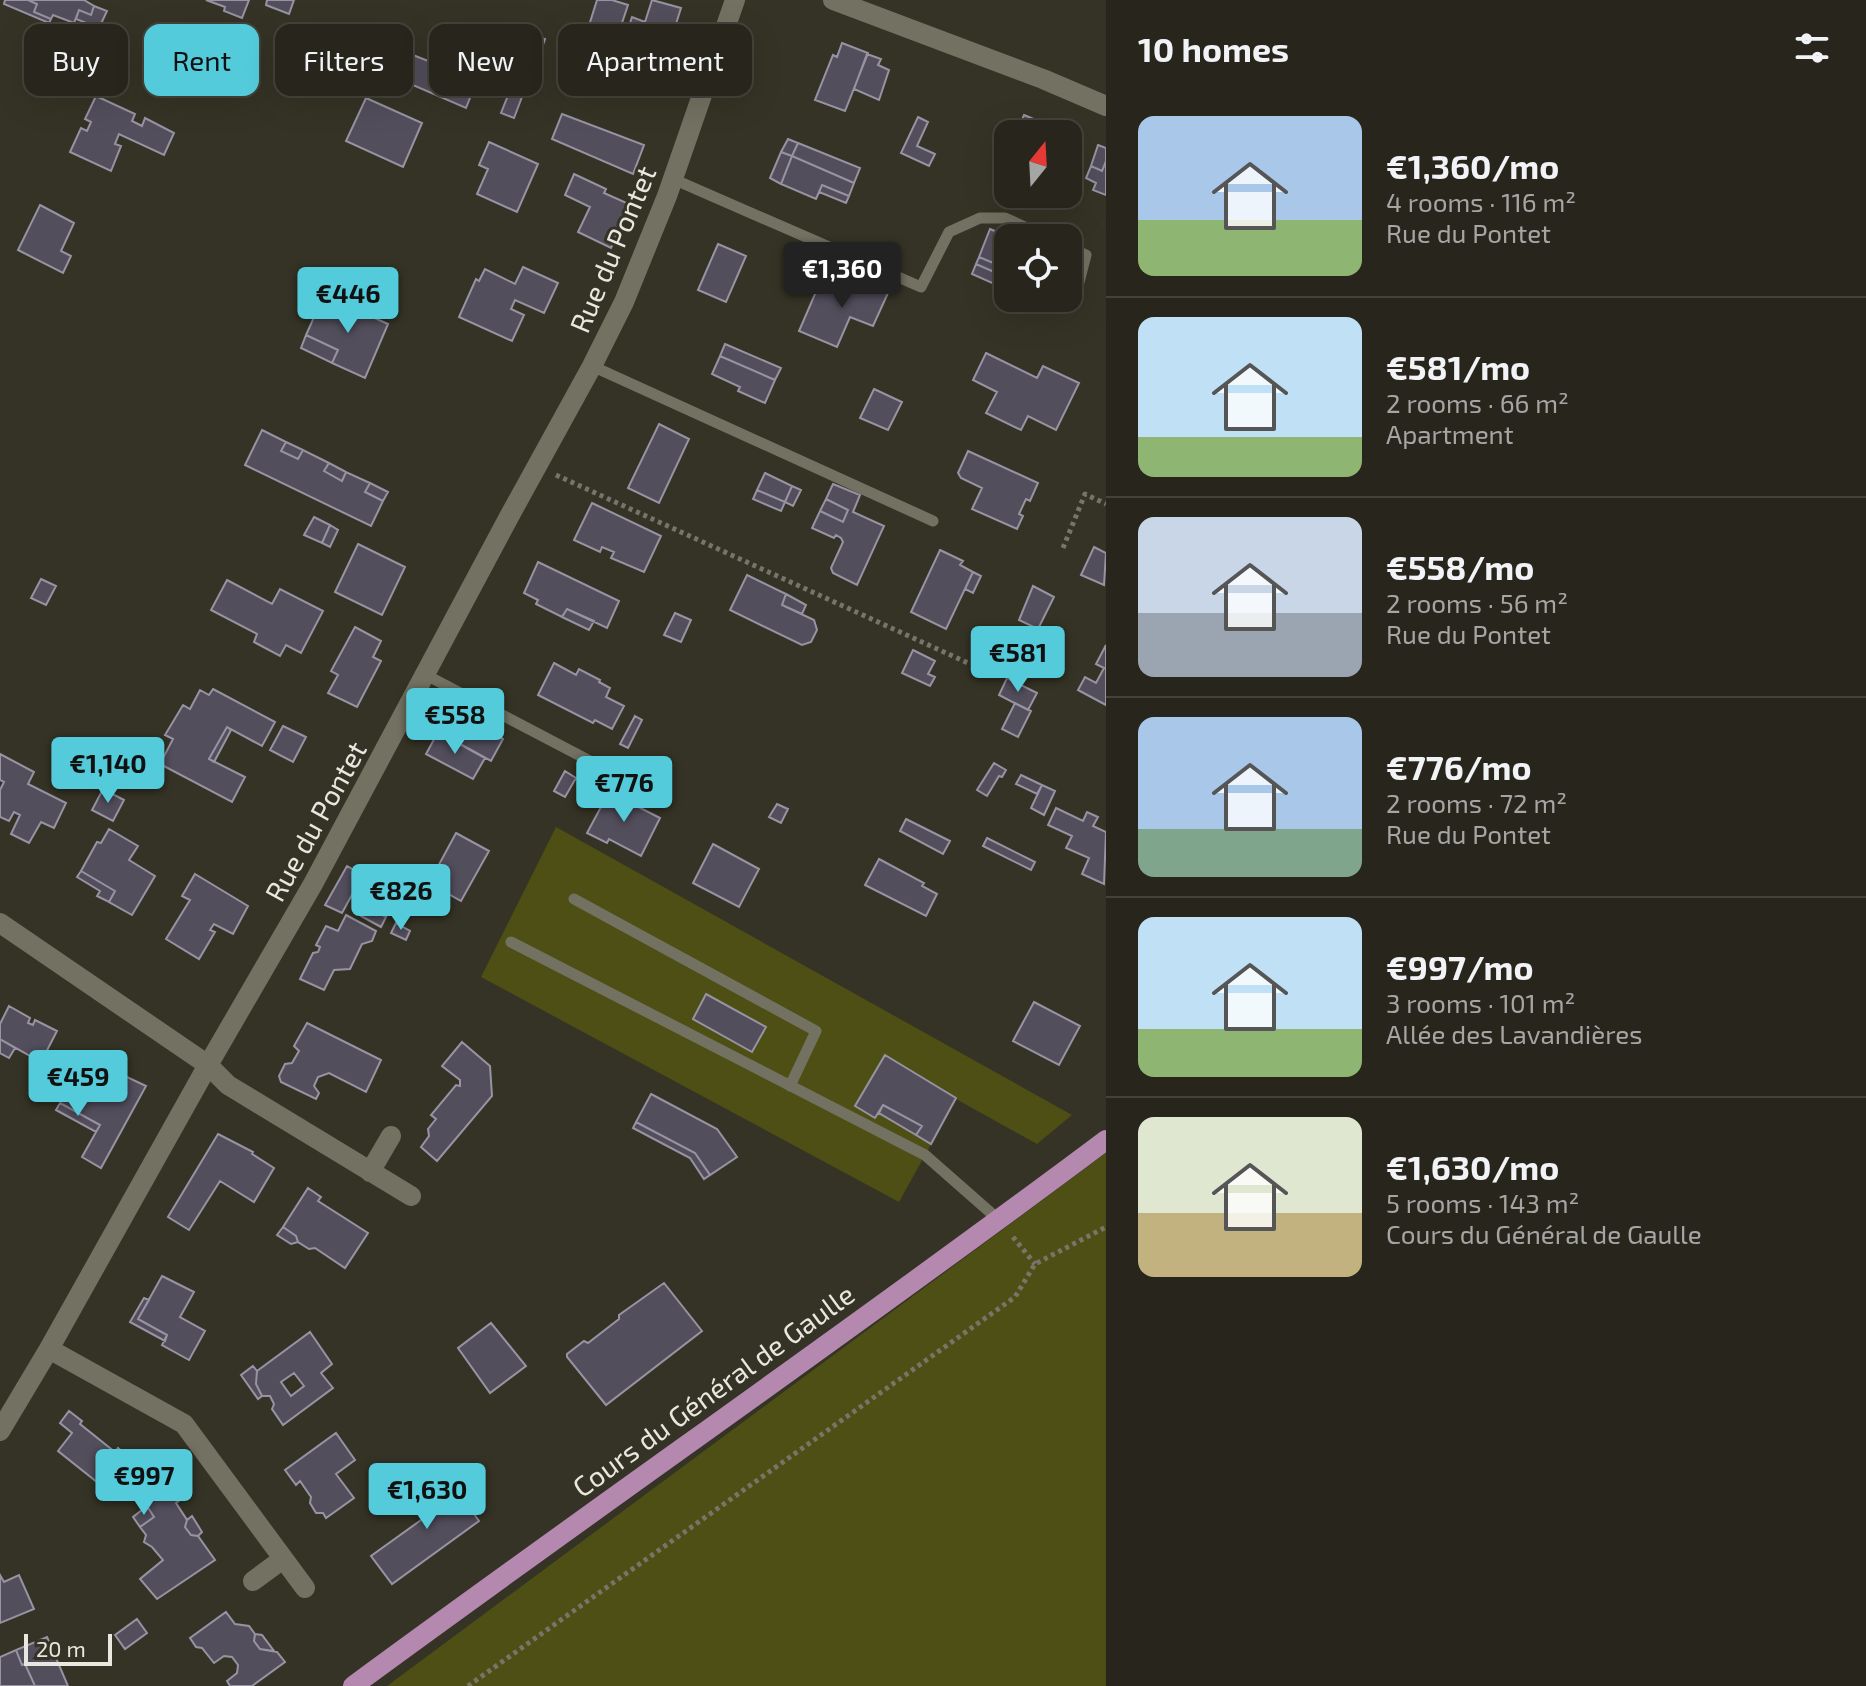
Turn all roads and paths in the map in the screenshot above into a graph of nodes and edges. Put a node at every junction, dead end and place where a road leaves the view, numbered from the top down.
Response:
1 (735, 0) edge
2 (833, 0) edge
3 (1106, 106) edge
4 (673, 179) junction
5 (1018, 224) edge
6 (1082, 253) edge
7 (1082, 270) edge
8 (592, 366) junction
9 (536, 466) junction
10 (1106, 504) edge
11 (933, 521) dead end
12 (1063, 548) dead end
13 (968, 663) dead end
14 (426, 675) junction
15 (592, 762) dead end
16 (574, 899) dead end
17 (0, 923) edge
18 (511, 942) dead end
19 (208, 1065) junction
20 (790, 1086) junction
21 (391, 1136) dead end
22 (1106, 1140) edge
23 (370, 1172) junction
24 (411, 1196) dead end
25 (999, 1220) junction
26 (1106, 1227) edge
27 (1035, 1264) junction
28 (49, 1349) junction
29 (0, 1431) edge
30 (283, 1559) junction
31 (253, 1581) dead end
32 (305, 1588) dead end
33 (353, 1686) edge
34 (468, 1686) edge

1 - 4 street, Rue du Pontet
2 - 3 street
4 - 5 lane
4 - 8 street, Rue du Pontet
6 - 7 lane
8 - 9 street, Rue du Pontet
8 - 11 lane
9 - 13 path
9 - 14 street, Rue du Pontet
10 - 12 path
14 - 15 lane
14 - 19 street, Rue du Pontet
16 - 20 lane
17 - 19 street
18 - 20 lane
19 - 23 street
19 - 28 street, Rue du Pontet
20 - 25 lane
21 - 23 street
22 - 25 main road, Cours du Général de Gaulle
23 - 24 street
25 - 27 path
25 - 33 main road, Cours du Général de Gaulle
26 - 27 path
27 - 34 path
28 - 29 street, Rue du Pontet
28 - 30 street
30 - 31 street
30 - 32 street

